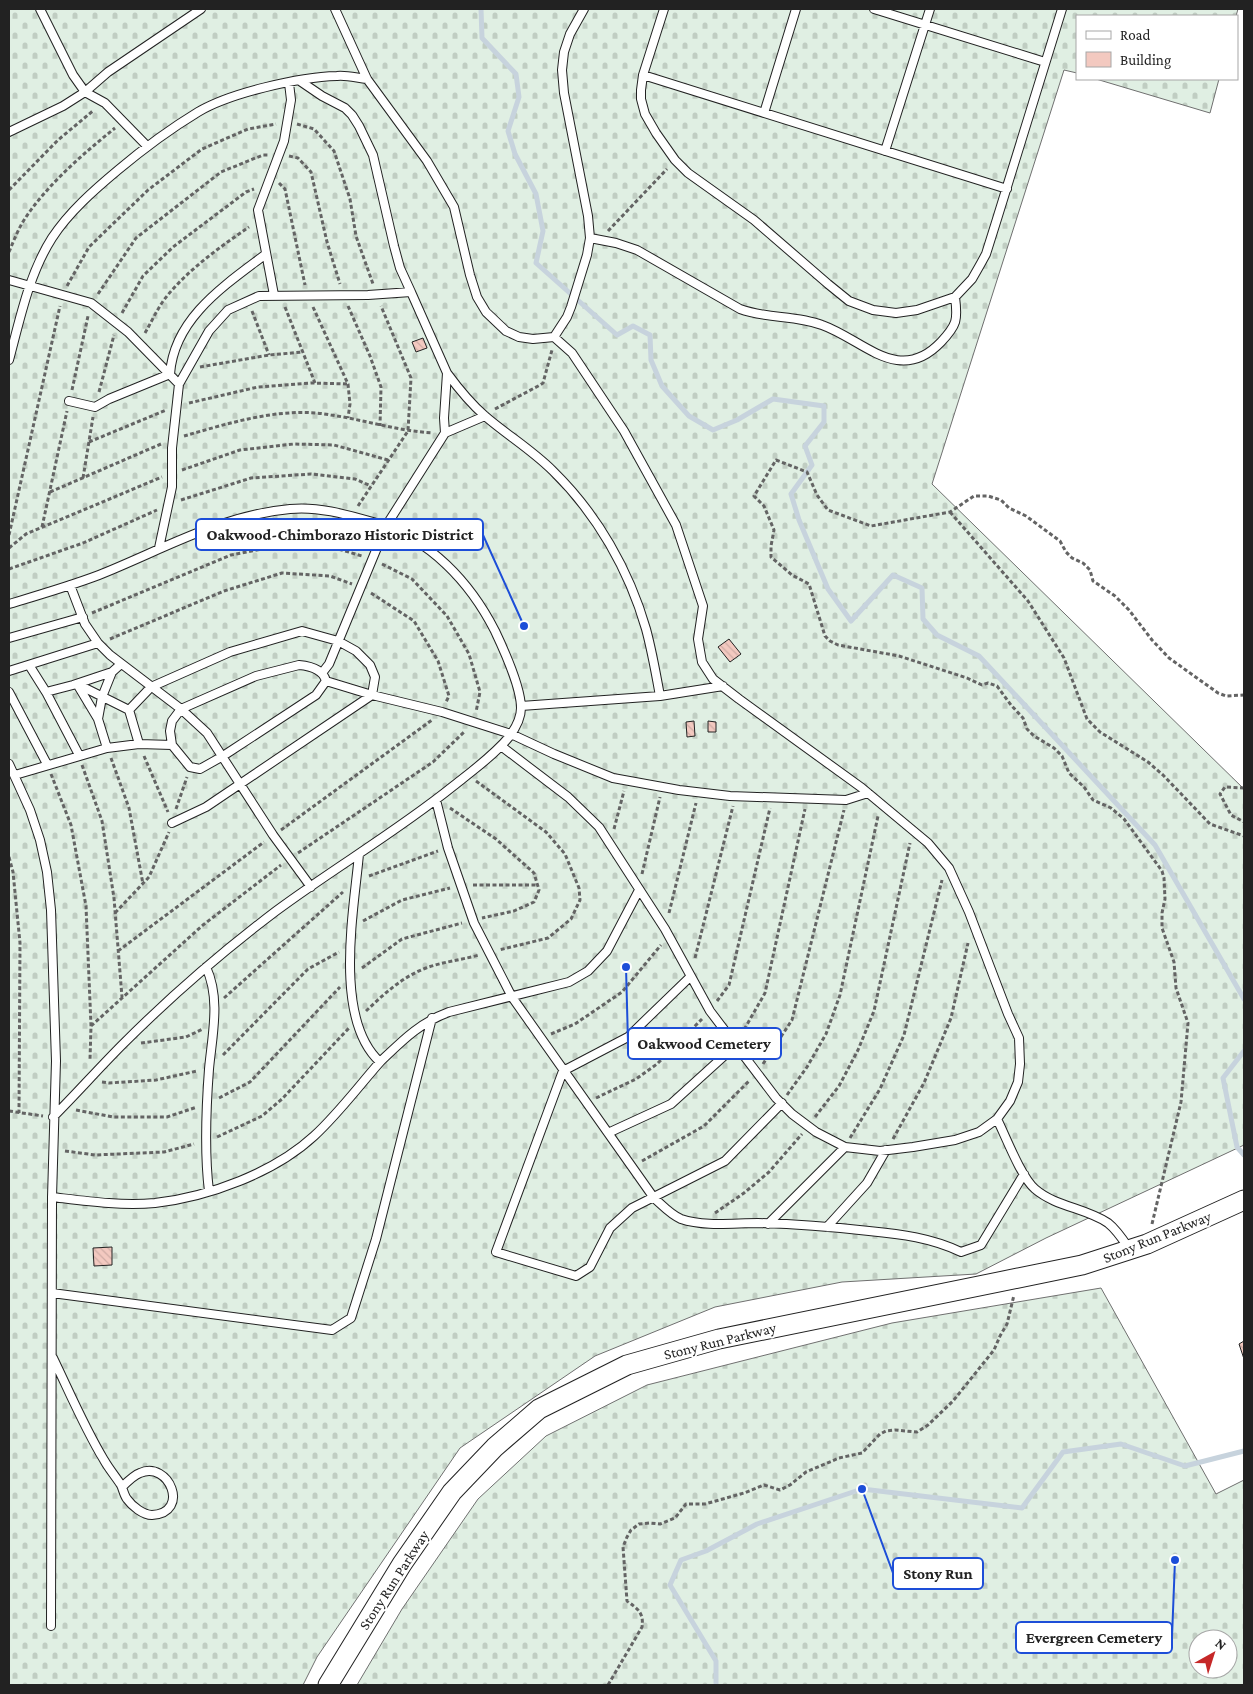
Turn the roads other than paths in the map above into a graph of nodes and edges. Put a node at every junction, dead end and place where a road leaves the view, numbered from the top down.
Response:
1 (40, 9) edge
2 (202, 9) edge
3 (335, 9) edge
4 (584, 9) edge
5 (664, 9) edge
6 (796, 9) edge
7 (874, 9) edge
8 (930, 9) edge
9 (1062, 9) edge
10 (925, 25) junction
11 (1045, 62) junction
12 (643, 76) junction
13 (367, 79) junction
14 (300, 81) junction
15 (289, 83) junction
16 (85, 92) junction
17 (764, 113) junction
18 (9, 132) edge
19 (147, 146) junction
20 (885, 150) junction
21 (1007, 189) junction
22 (590, 238) junction
23 (266, 254) junction
24 (9, 280) edge
25 (29, 286) junction
26 (411, 292) junction
27 (277, 295) junction
28 (955, 297) junction
29 (554, 337) junction
30 (9, 360) edge
31 (447, 373) junction
32 (170, 374) junction
33 (179, 384) junction
34 (69, 401) dead end
35 (487, 414) junction
36 (445, 433) junction
37 (386, 526) junction
38 (159, 548) junction
39 (70, 585) junction
40 (9, 604) edge
41 (83, 617) junction
42 (9, 638) edge
43 (338, 642) junction
44 (98, 643) junction
45 (121, 664) junction
46 (29, 665) junction
47 (9, 671) edge
48 (112, 672) junction
49 (322, 674) junction
50 (326, 681) junction
51 (76, 684) junction
52 (723, 686) junction
53 (150, 687) junction
54 (9, 692) edge
55 (46, 692) junction
56 (372, 695) junction
57 (660, 696) junction
58 (102, 697) junction
59 (521, 706) junction
60 (129, 710) junction
61 (181, 710) junction
62 (98, 719) junction
63 (511, 734) junction
64 (139, 744) junction
65 (172, 745) junction
66 (501, 746) junction
67 (107, 748) junction
68 (79, 755) junction
69 (223, 756) junction
70 (9, 764) edge
71 (47, 764) junction
72 (15, 775) junction
73 (240, 783) junction
74 (868, 793) junction
75 (436, 800) junction
76 (172, 822) road end
77 (359, 854) junction
78 (310, 887) junction
79 (638, 890) junction
80 (206, 968) junction
81 (690, 977) junction
82 (512, 997) junction
83 (432, 1018) junction
84 (735, 1046) junction
85 (380, 1062) junction
86 (563, 1071) junction
87 (782, 1103) junction
88 (54, 1117) junction
89 (997, 1119) junction
90 (608, 1133) junction
91 (845, 1147) junction
92 (886, 1150) junction
93 (1024, 1174) junction
94 (209, 1191) junction
95 (52, 1197) junction
96 (654, 1198) junction
97 (1244, 1200) edge
98 (768, 1224) junction
99 (827, 1227) junction
100 (1139, 1247) junction
101 (52, 1293) junction
102 (52, 1356) junction
103 (122, 1487) junction
104 (51, 1626) dead end
105 (328, 1685) edge

1 - 16 lane
2 - 16 lane
3 - 13 lane
4 - 22 lane
5 - 12 lane
6 - 17 lane
7 - 10 lane
8 - 10 lane
9 - 11 lane
10 - 11 lane
10 - 20 lane
11 - 21 lane
12 - 17 lane
12 - 28 lane
13 - 14 lane
13 - 29 lane
14 - 15 lane
14 - 26 lane
15 - 19 lane
15 - 23 lane
16 - 18 lane
16 - 19 lane
17 - 20 lane
19 - 25 lane
20 - 21 lane
21 - 28 lane
22 - 28 lane
22 - 29 lane
23 - 27 lane
23 - 32 lane
24 - 25 lane
25 - 30 lane
25 - 32 lane
26 - 27 lane
26 - 31 lane
27 - 33 lane
29 - 52 lane
31 - 35 lane
31 - 36 lane
32 - 33 lane
32 - 34 lane
33 - 38 lane
35 - 36 lane
35 - 57 lane
36 - 37 lane
37 - 38 lane
37 - 43 lane
37 - 59 lane
38 - 39 lane
39 - 40 lane
39 - 41 lane
41 - 42 lane
41 - 44 lane
43 - 49 lane
43 - 53 lane
43 - 56 lane
44 - 45 lane
44 - 46 lane
45 - 48 lane
45 - 53 lane
46 - 47 lane
46 - 55 lane
48 - 51 lane
48 - 58 lane
49 - 50 lane
49 - 61 lane
50 - 56 lane
50 - 69 lane
51 - 55 lane
51 - 58 lane
51 - 62 lane
52 - 57 lane
52 - 74 lane
53 - 60 lane
53 - 61 lane
54 - 71 lane
55 - 68 lane
56 - 63 lane
56 - 73 lane
57 - 59 lane
58 - 60 lane
58 - 62 lane
59 - 63 lane
60 - 64 lane
61 - 65 lane
61 - 69 lane
62 - 67 lane
63 - 66 lane
63 - 74 lane
64 - 65 lane
64 - 67 lane
65 - 69 lane
66 - 75 lane
66 - 79 lane
67 - 68 lane
68 - 71 lane
69 - 73 lane
70 - 72 lane
71 - 72 lane
72 - 88 lane
73 - 76 lane
73 - 78 lane
74 - 89 lane
75 - 77 lane
75 - 82 lane
77 - 78 lane
77 - 85 lane
78 - 80 lane
79 - 81 lane
79 - 82 lane
80 - 88 lane
80 - 94 lane
81 - 84 lane
81 - 86 lane
82 - 83 lane
82 - 86 lane
83 - 85 lane
83 - 101 lane
84 - 87 lane
84 - 90 lane
85 - 94 lane
86 - 90 lane
86 - 96 lane
87 - 91 lane
87 - 96 lane
88 - 95 lane
89 - 92 lane
89 - 93 lane
90 - 96 lane
91 - 92 lane
91 - 98 lane
92 - 99 lane
93 - 99 lane
93 - 100 lane
94 - 95 lane
95 - 101 lane
96 - 98 lane
97 - 100 street, Stony Run Parkway
98 - 99 lane
100 - 105 street, Stony Run Parkway
101 - 102 lane
102 - 103 lane
102 - 104 lane
103 - 103 lane

